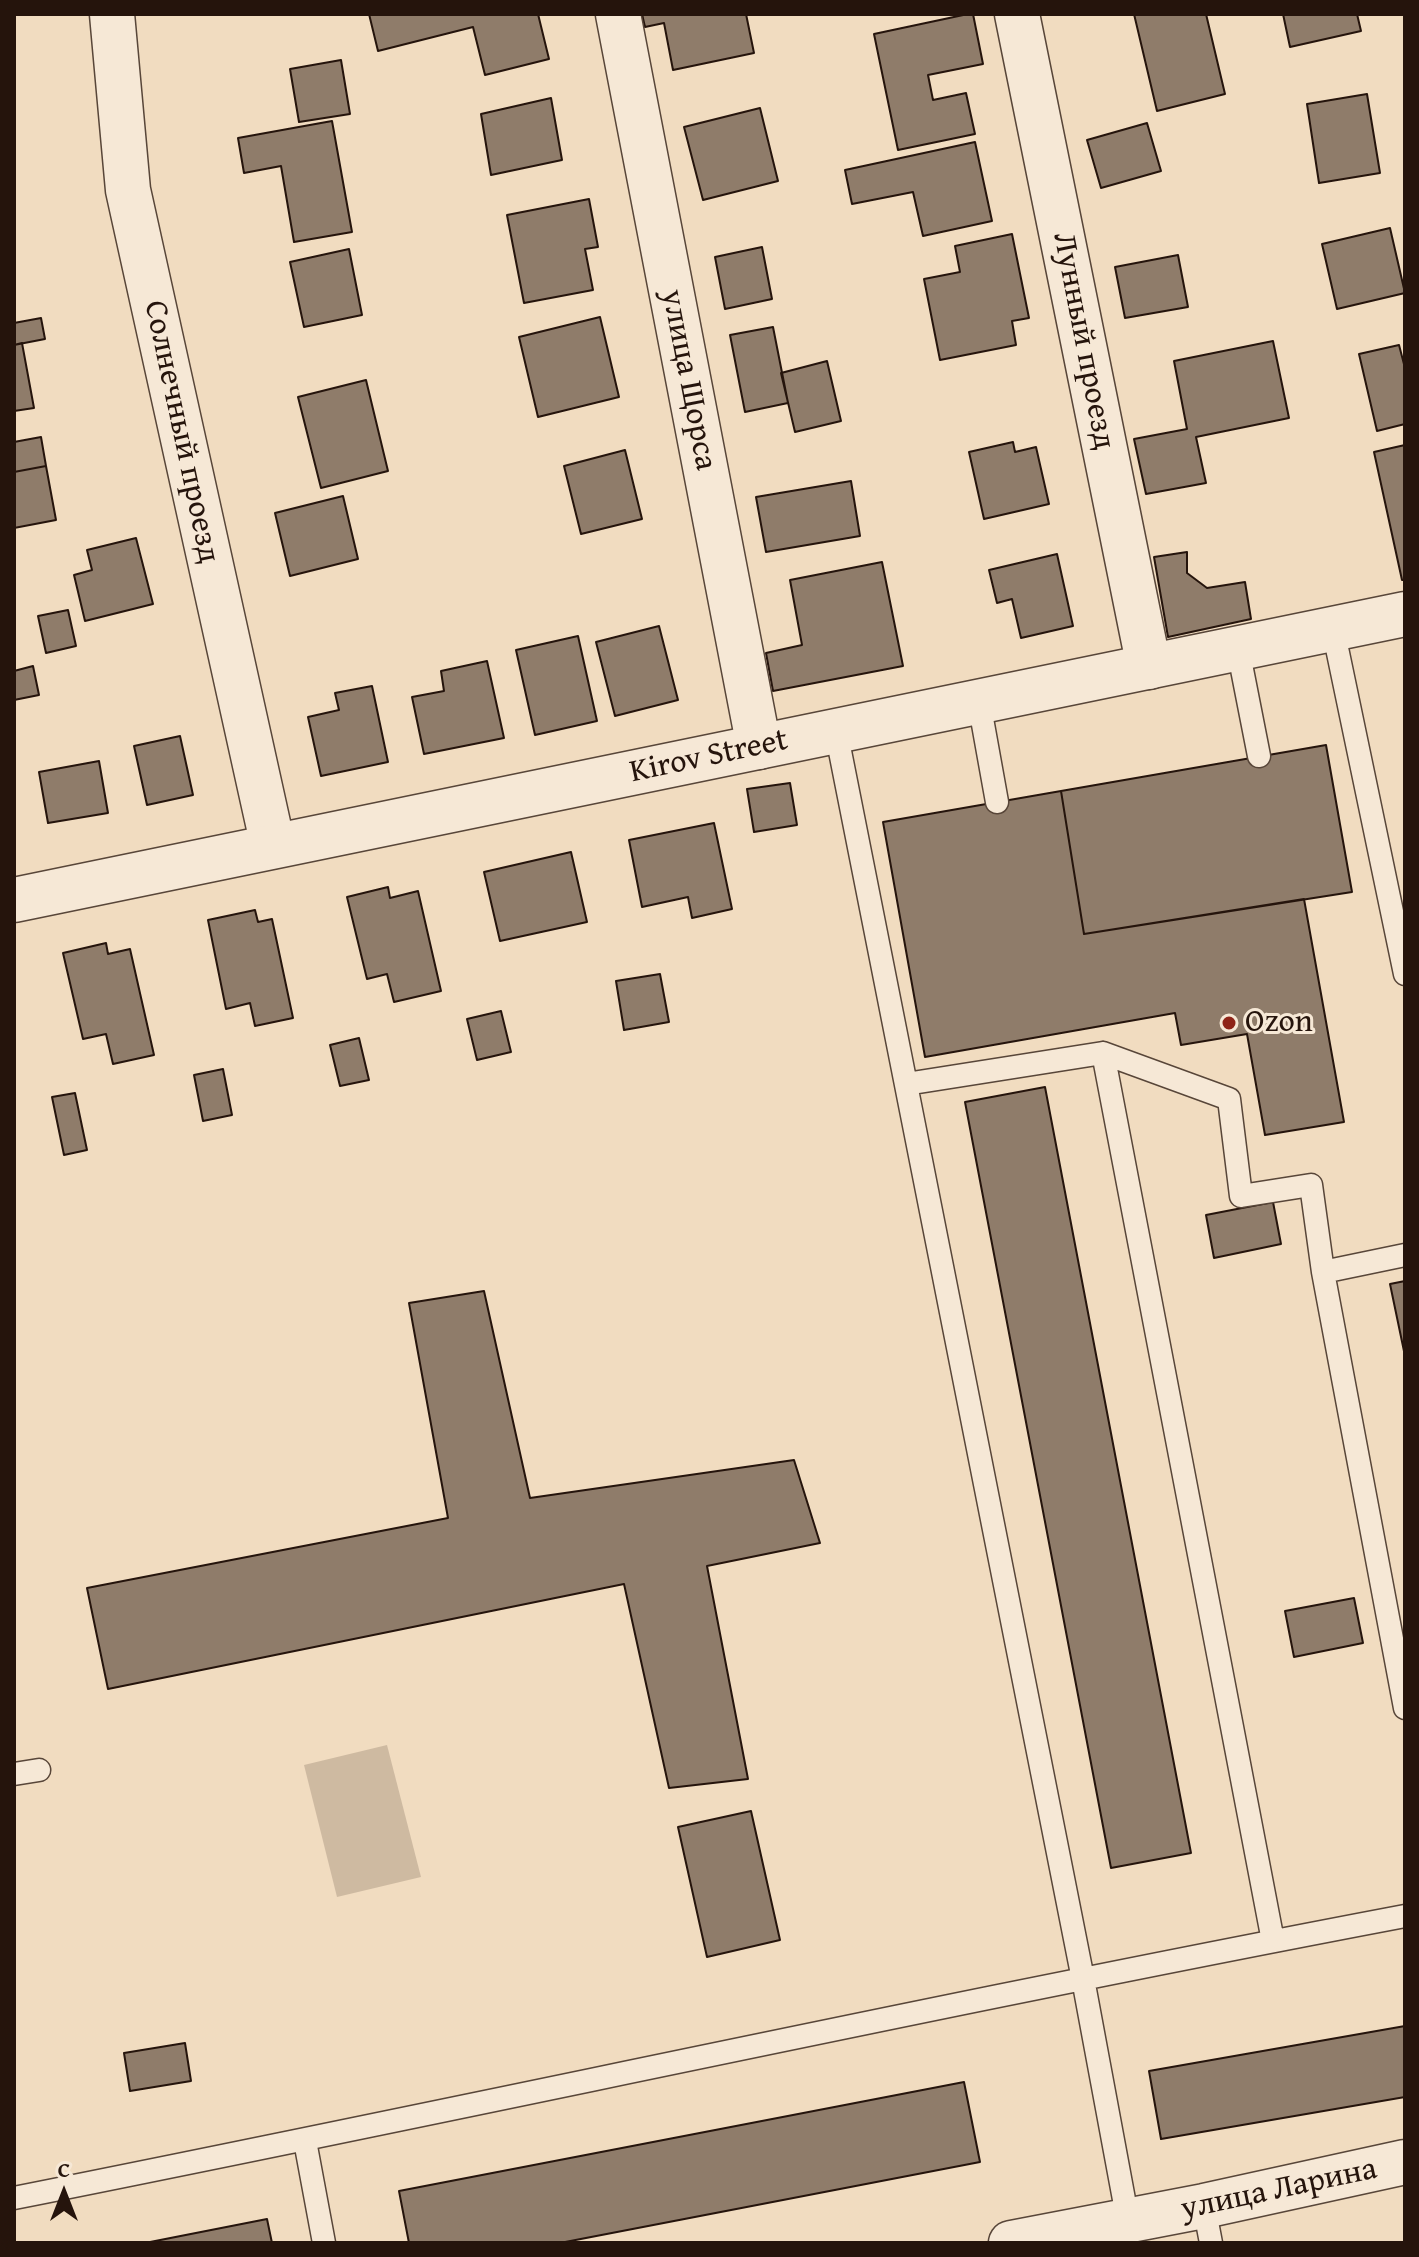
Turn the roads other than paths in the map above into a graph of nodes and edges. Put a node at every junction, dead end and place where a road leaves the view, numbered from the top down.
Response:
1 (112, 14) edge
2 (618, 14) edge
3 (1017, 14) edge
4 (1405, 614) edge
5 (1333, 629) junction
6 (1238, 649) junction
7 (1149, 667) junction
8 (979, 702) junction
9 (836, 731) junction
10 (759, 747) junction
11 (1259, 756) dead end
12 (997, 802) dead end
13 (273, 846) junction
14 (14, 900) edge
15 (1405, 974) edge
16 (1103, 1053) junction
17 (906, 1084) junction
18 (1405, 1255) edge
19 (1323, 1272) junction
20 (1405, 1708) edge
21 (39, 1770) dead end
22 (14, 1774) edge
23 (1405, 1916) edge
24 (1273, 1941) junction
25 (1083, 1979) junction
26 (305, 2141) junction
27 (1405, 2162) edge
28 (14, 2198) edge
29 (1128, 2221) junction
30 (1208, 2225) edge
31 (324, 2243) edge
32 (1011, 2243) edge

1 - 13 street, Солнечный проезд
2 - 10 street, улица Щорса
3 - 7 street, Лунный проезд
4 - 5 street, Kirov Street
5 - 6 street, Kirov Street
5 - 15 lane
6 - 7 street, Kirov Street
6 - 11 lane
7 - 8 street, Kirov Street
8 - 9 street, Kirov Street
8 - 12 lane
9 - 10 street, Kirov Street
9 - 17 lane
10 - 13 street, Kirov Street
13 - 14 street, Kirov Street
16 - 17 lane
16 - 19 lane
16 - 24 lane
17 - 25 lane
18 - 19 lane
19 - 20 lane
21 - 22 lane
23 - 24 lane
24 - 25 lane
25 - 26 lane
25 - 29 lane
26 - 28 lane
26 - 31 lane
27 - 30 street, улица Ларина
29 - 30 street, улица Ларина
29 - 32 street, улица Ларина

